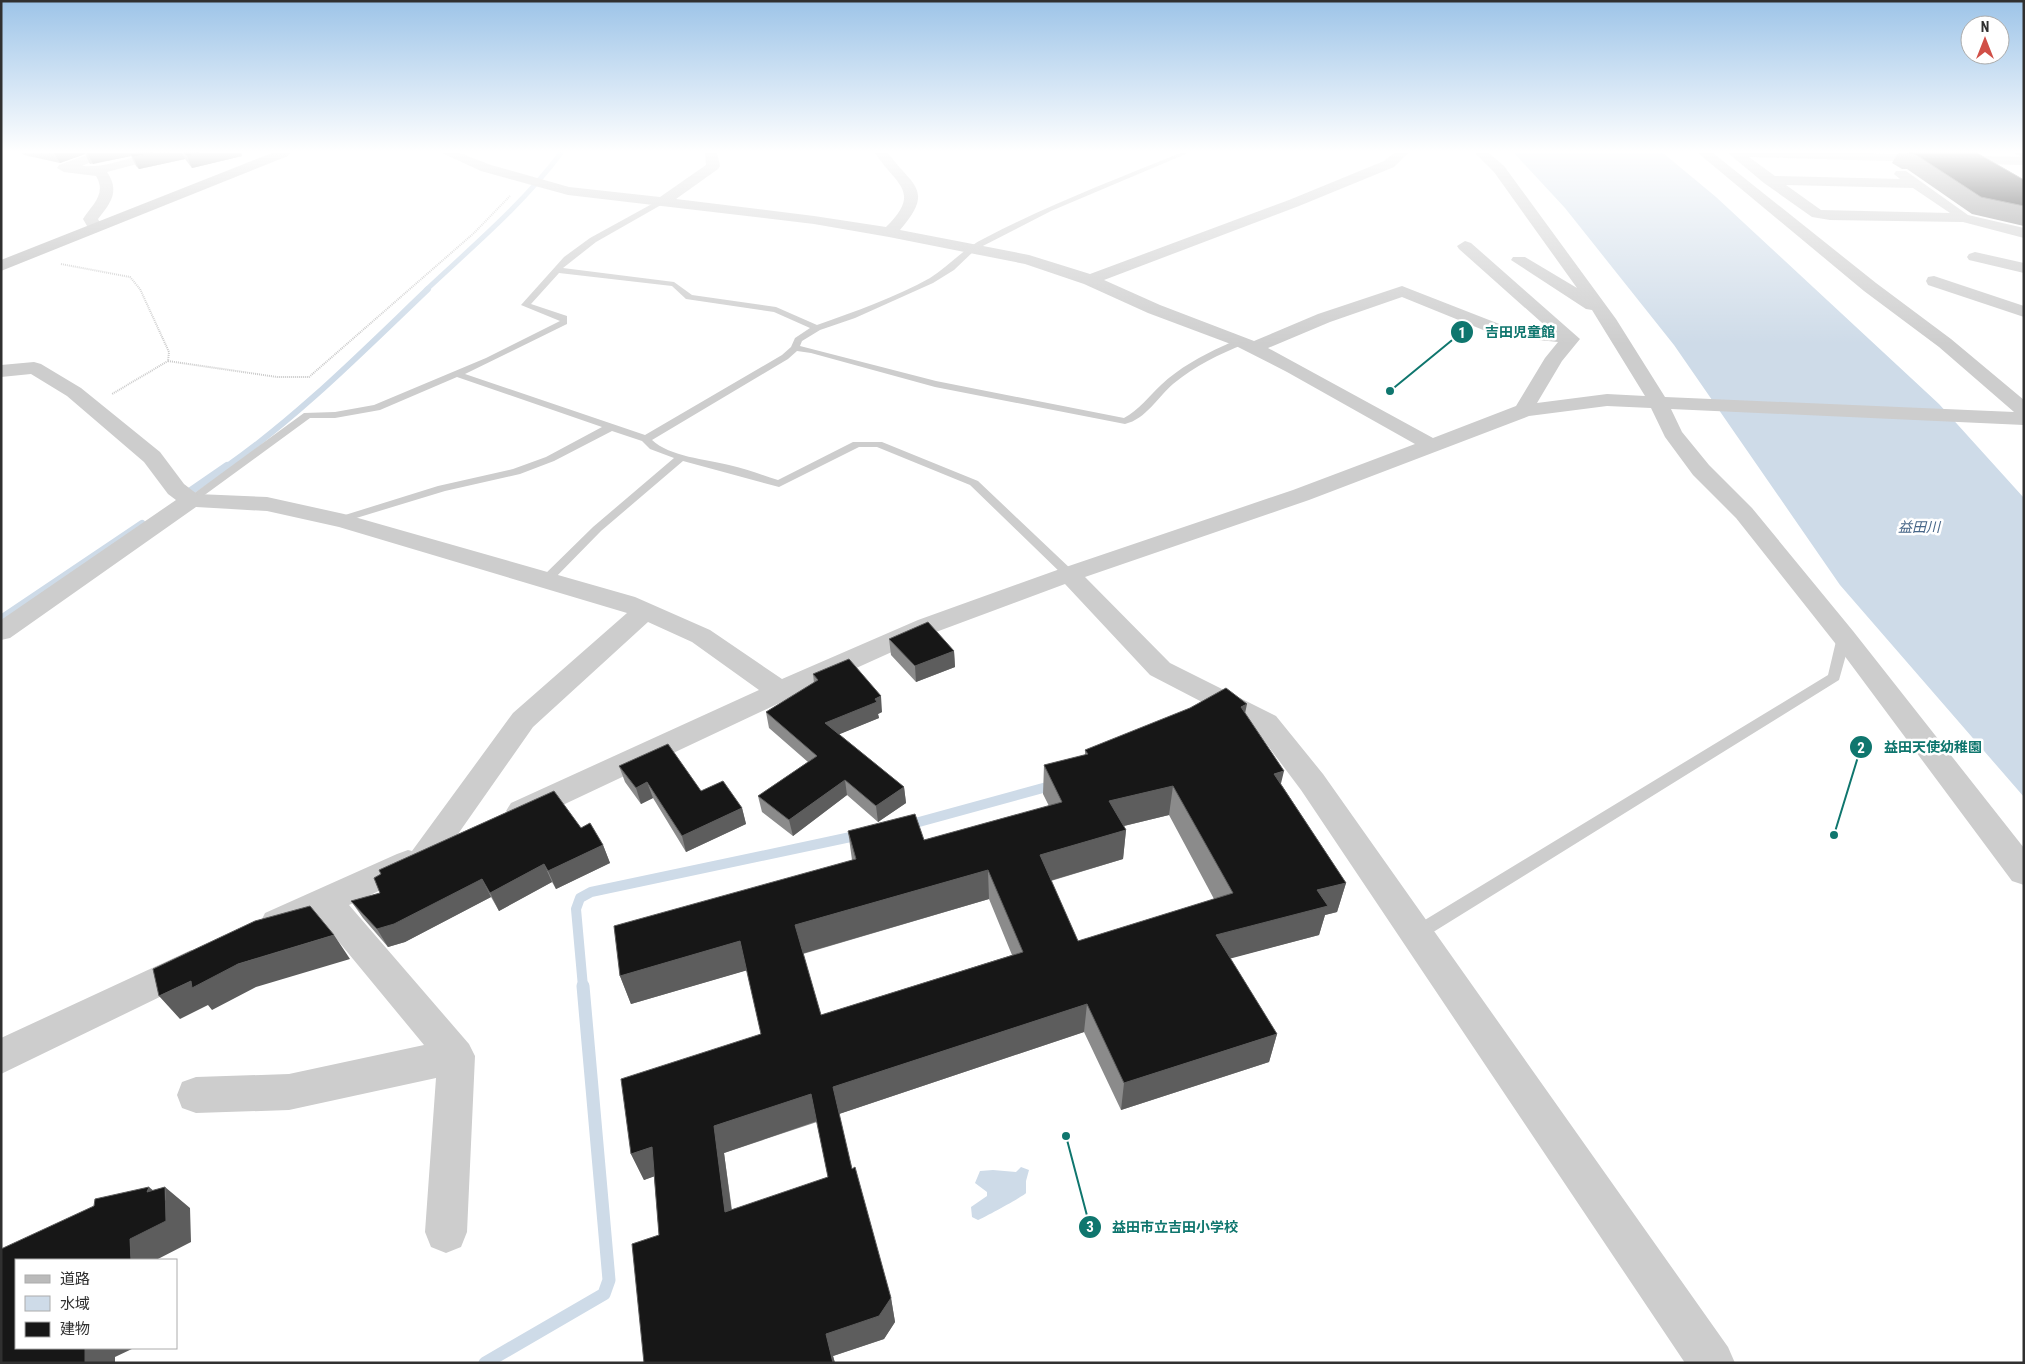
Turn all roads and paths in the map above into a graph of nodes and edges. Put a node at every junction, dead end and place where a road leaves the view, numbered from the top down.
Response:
1 (92, 217) edge
2 (123, 217) edge
3 (490, 217) edge
4 (637, 217) edge
5 (774, 217) edge
6 (901, 217) edge
7 (1033, 217) edge
8 (1257, 217) edge
9 (1533, 217) edge
10 (1783, 217) edge
11 (1800, 217) edge
12 (1873, 217) edge
13 (1963, 218) joint
14 (95, 228) junction
15 (889, 232) junction
16 (2024, 233) edge
17 (1806, 235) junction
18 (1465, 246) dead end
19 (972, 248) junction
20 (20, 258) junction
21 (1975, 258) dead end
22 (1519, 260) dead end
23 (1, 266) edge
24 (2024, 268) edge
25 (556, 270) junction
26 (1090, 280) junction
27 (1934, 281) dead end
28 (1600, 309) junction
29 (2024, 312) edge
30 (817, 328) junction
31 (1570, 339) junction
32 (1247, 345) junction
33 (796, 348) junction
34 (168, 361) junction
35 (1, 371) edge
36 (457, 374) junction
37 (1665, 401) junction
38 (90, 406) junction
39 (1525, 410) junction
40 (2021, 416) edge
41 (611, 426) junction
42 (646, 439) junction
43 (1433, 446) junction
44 (681, 457) junction
45 (191, 500) junction
46 (344, 521) junction
47 (1069, 574) junction
48 (546, 580) junction
49 (645, 611) junction
50 (1, 632) edge
51 (1844, 637) junction
52 (780, 690) junction
53 (426, 855) junction
54 (2024, 872) edge
55 (325, 901) junction
56 (1416, 934) junction
57 (249, 937) edge
58 (214, 954) edge
59 (456, 1056) junction
60 (1, 1057) edge
61 (196, 1095) dead end
62 (446, 1232) dead end
63 (1712, 1363) edge

1 - 14 street
2 - 14 main road
3 - 34 path
4 - 25 lane
5 - 15 street
6 - 15 street
7 - 19 lane
8 - 26 street
9 - 28 street
10 - 17 street
11 - 17 street
12 - 13 street
13 - 16 street
14 - 20 main road
15 - 19 street
17 - 40 street
18 - 31 street
19 - 26 street
19 - 30 lane
20 - 23 main road
20 - 34 path
21 - 24 street
22 - 28 street
25 - 30 lane
25 - 36 lane
26 - 32 street
27 - 29 street
28 - 37 street
30 - 33 lane
31 - 32 street
31 - 39 street
32 - 33 lane
32 - 43 street
33 - 42 lane
34 - 38 path
35 - 38 street
36 - 41 lane
36 - 45 lane
37 - 39 street
37 - 40 street
37 - 51 street
38 - 45 street
39 - 43 street
41 - 42 lane
41 - 46 lane
42 - 44 lane
43 - 47 street
44 - 47 lane
44 - 48 lane
45 - 46 street
45 - 50 street
46 - 48 street
47 - 52 street
47 - 56 street
48 - 49 street
49 - 52 street
49 - 53 street
51 - 54 street
51 - 56 lane
52 - 53 street
53 - 55 street
55 - 57 street
55 - 59 street
56 - 63 street
58 - 60 street
59 - 61 street
59 - 62 street

